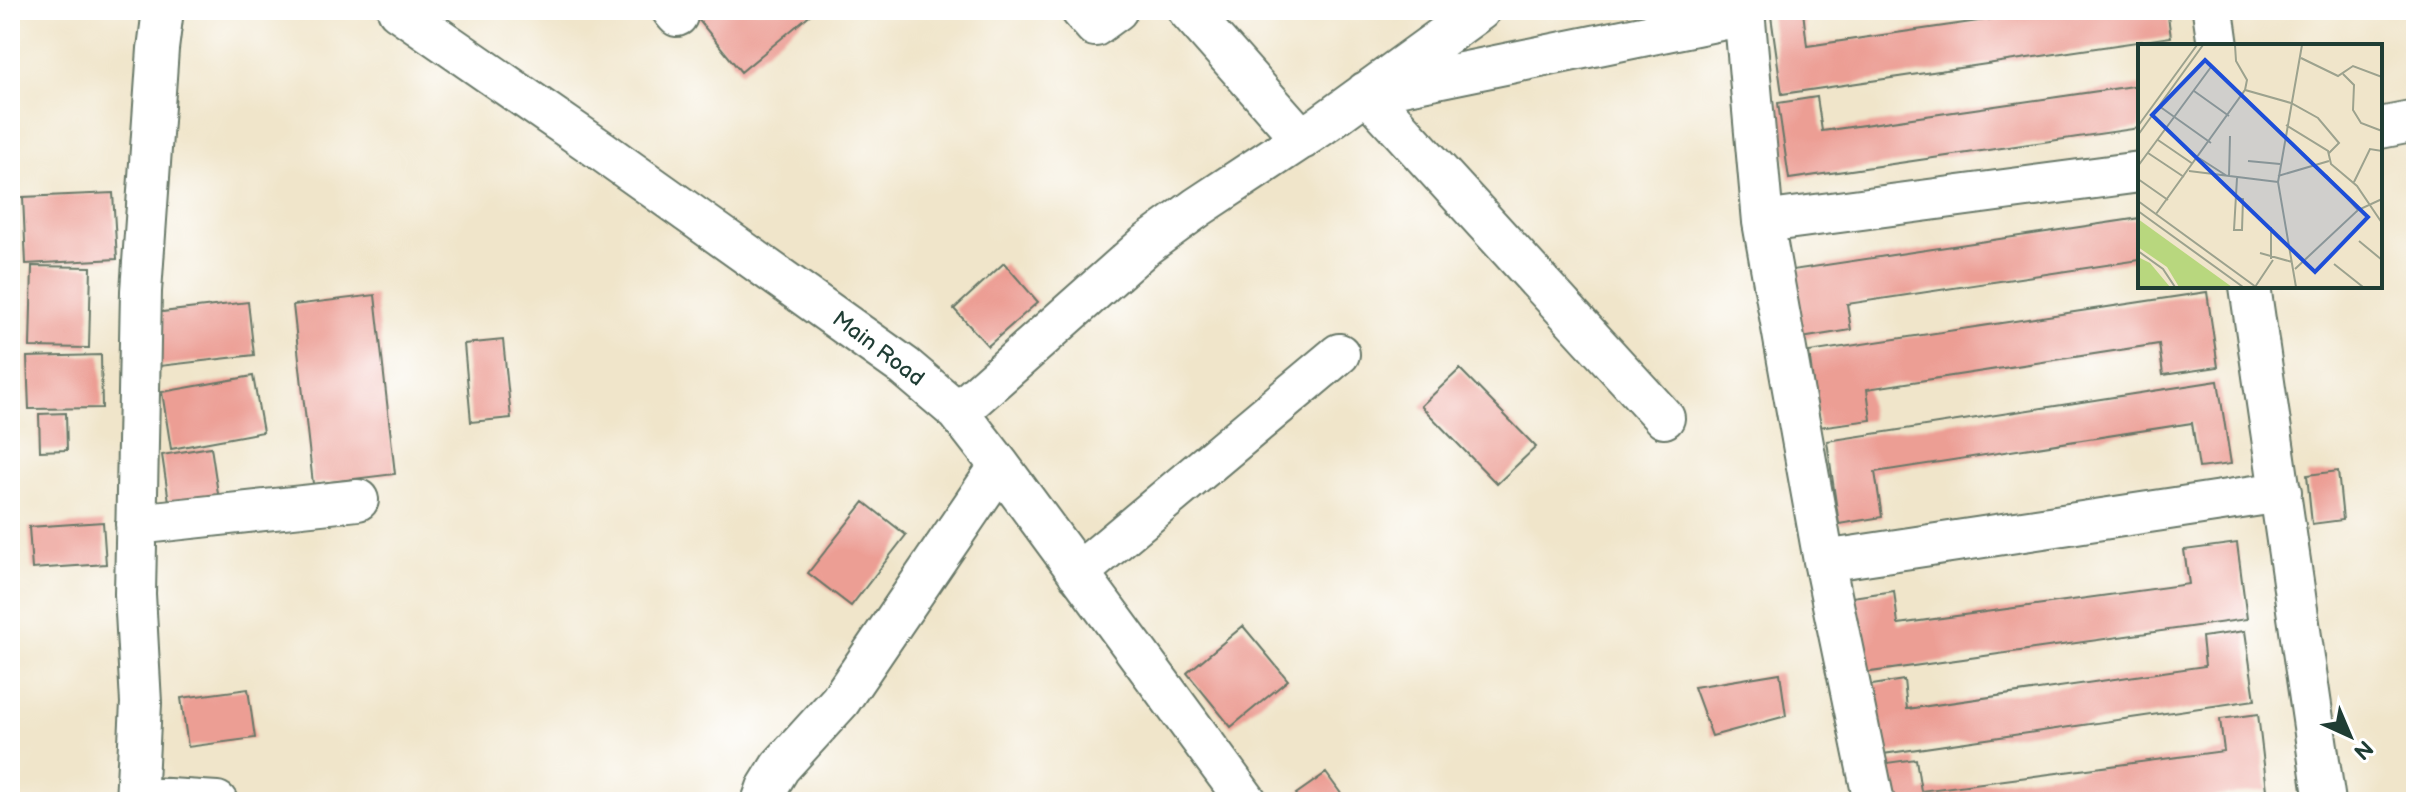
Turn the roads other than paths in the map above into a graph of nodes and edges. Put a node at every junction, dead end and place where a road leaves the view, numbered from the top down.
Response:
1 (163, 10) edge
2 (398, 10) edge
3 (1081, 10) edge
4 (1117, 10) edge
5 (1188, 10) edge
6 (1480, 10) edge
7 (2213, 10) edge
8 (1745, 12) edge
9 (2218, 44) edge
10 (1366, 92) junction
11 (2416, 121) edge
12 (2382, 128) edge
13 (1302, 139) junction
14 (2138, 172) edge
15 (1763, 222) junction
16 (2250, 288) edge
17 (1339, 354) dead end
18 (958, 412) junction
19 (1664, 418) dead end
20 (1000, 466) junction
21 (2281, 492) junction
22 (358, 500) dead end
23 (136, 524) junction
24 (1824, 561) junction
25 (1078, 573) junction
26 (136, 800) edge
27 (217, 802) edge
28 (762, 802) edge
29 (1247, 802) edge
30 (1874, 802) edge
31 (2325, 802) edge

1 - 23 street
2 - 18 street, Main Road
3 - 4 street
5 - 13 street
6 - 10 street
7 - 9 street
8 - 10 street
8 - 15 street
10 - 13 street
10 - 19 street
11 - 12 street
13 - 18 street
14 - 15 street
15 - 24 street
16 - 21 street
17 - 25 street
18 - 20 street, Main Road
20 - 25 street, Main Road
20 - 28 street
21 - 24 street
21 - 31 street
22 - 23 street
23 - 26 street
24 - 30 street
25 - 29 street, Main Road
26 - 27 street

